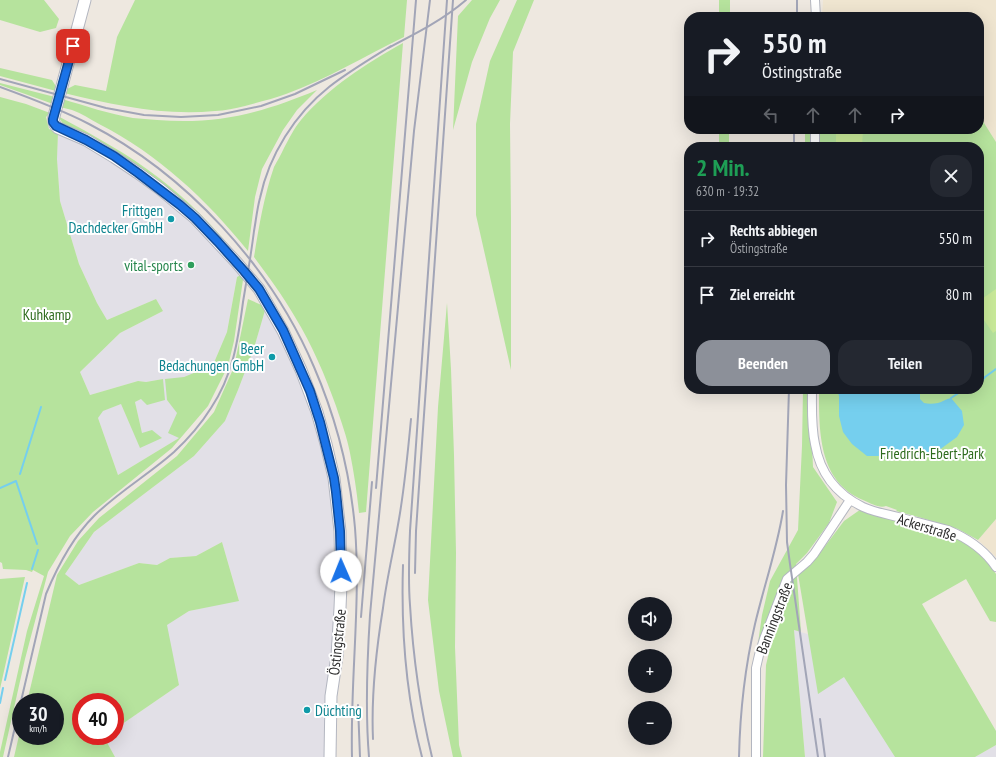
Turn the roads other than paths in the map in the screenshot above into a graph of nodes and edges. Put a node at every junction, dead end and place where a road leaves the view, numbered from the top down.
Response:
1 (86, 0) edge
2 (816, 0) edge
3 (816, 12) edge
4 (812, 394) edge
5 (850, 500) junction
6 (996, 567) edge
7 (330, 757) edge
8 (756, 757) edge

1 - 7 street, Östingstraße
2 - 3 street
4 - 5 street, Ackerstraße
5 - 6 street, Ackerstraße
5 - 8 street, Banningstraße

